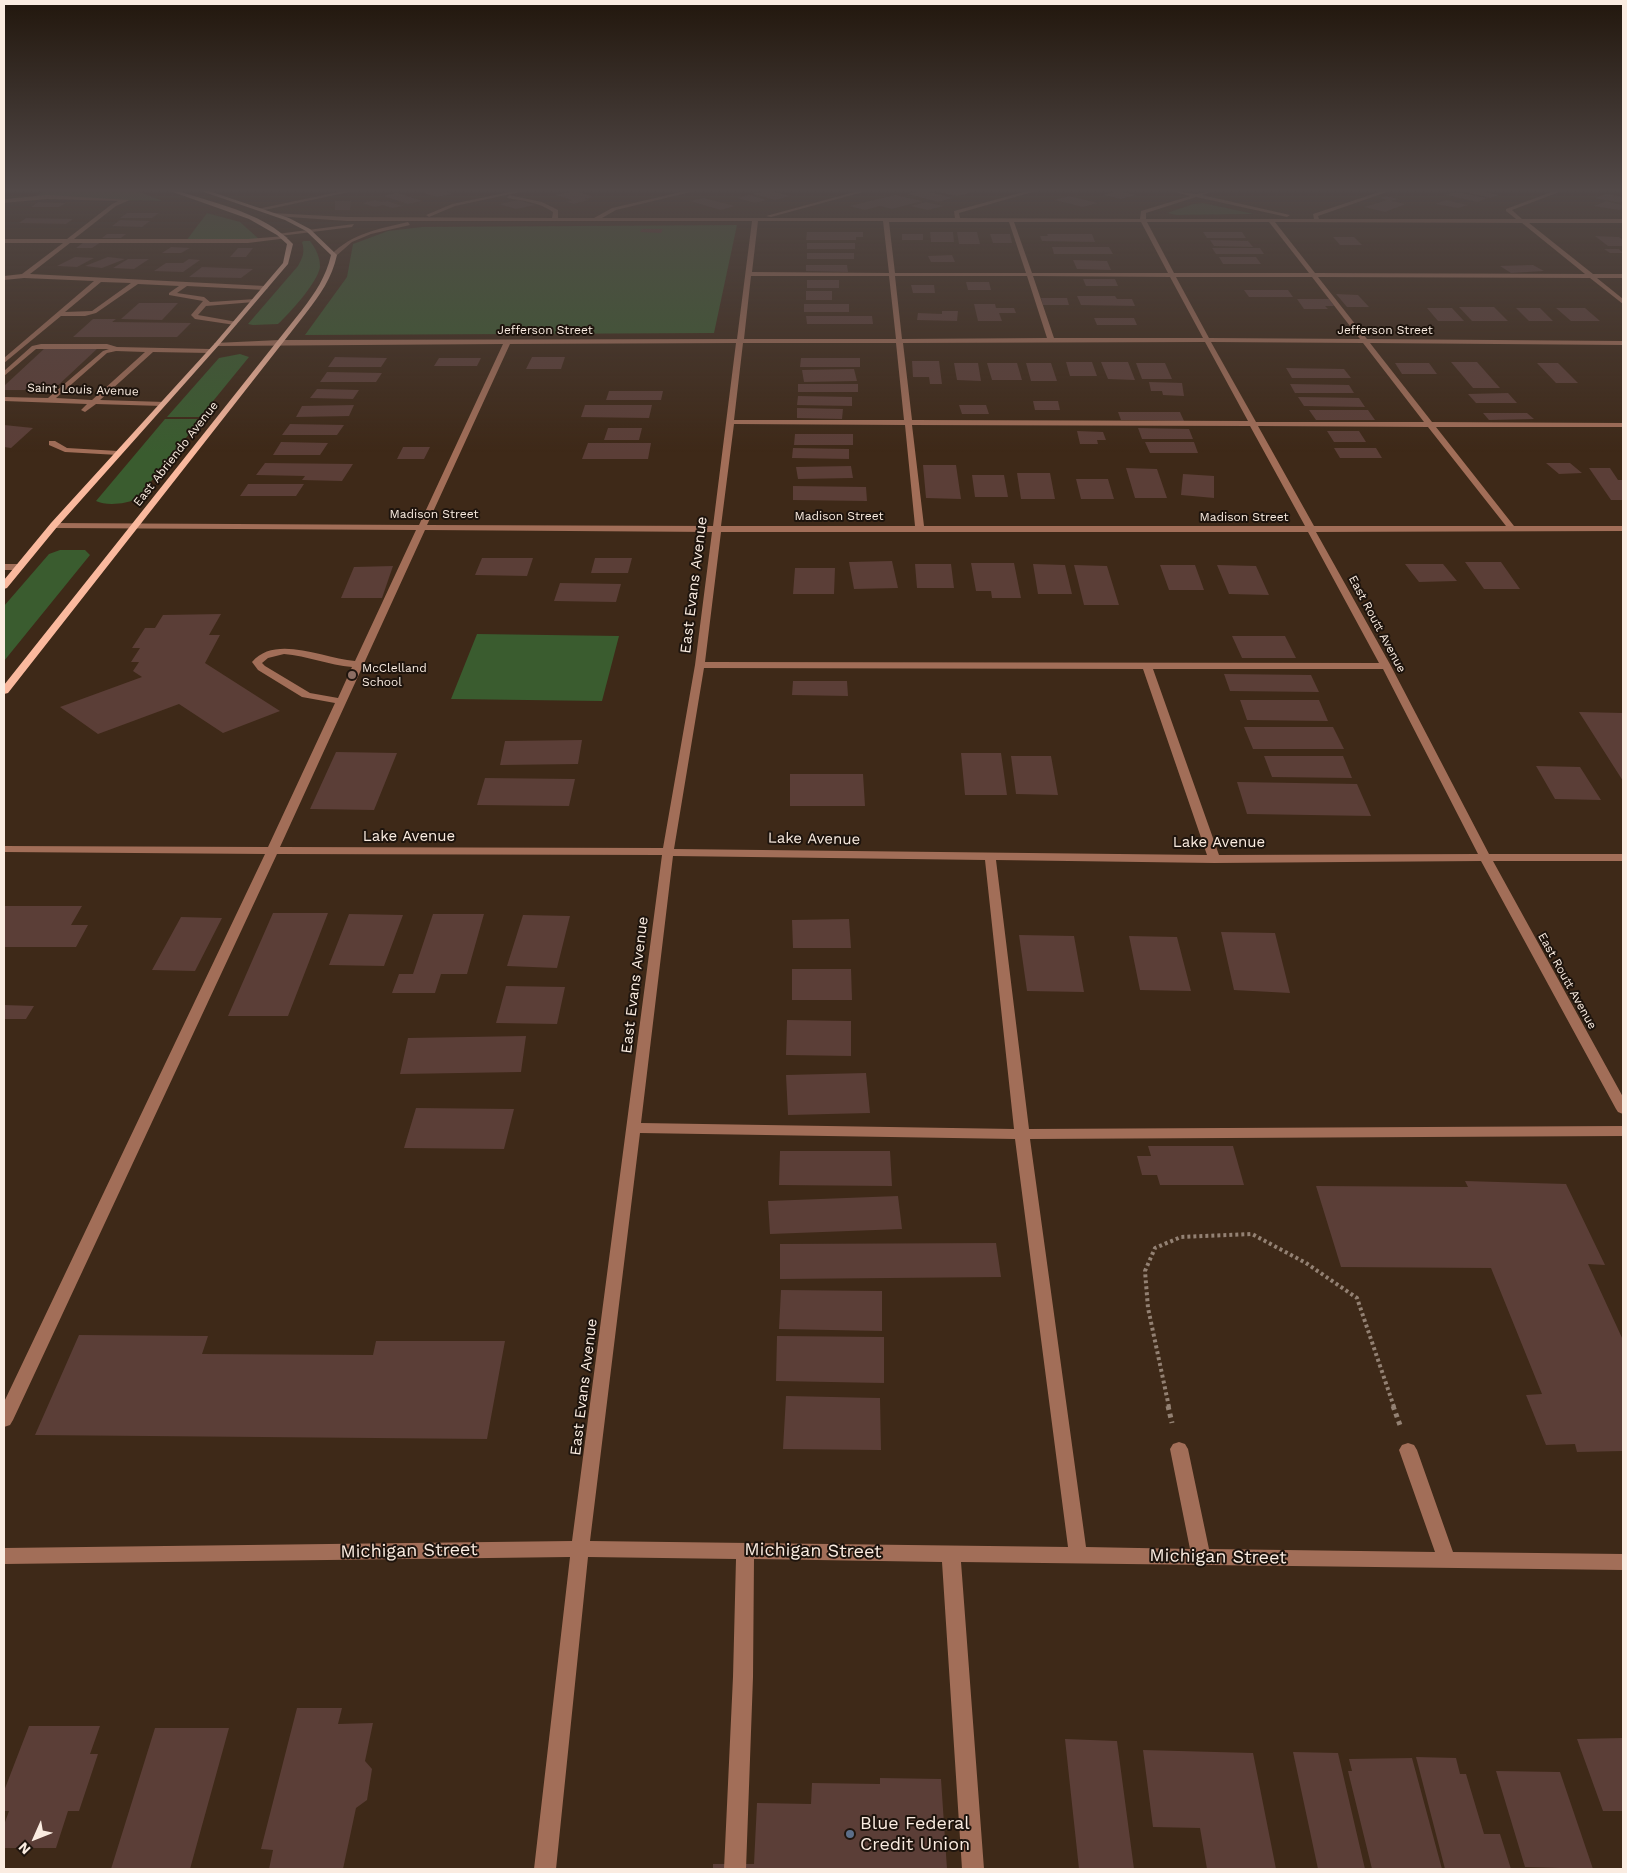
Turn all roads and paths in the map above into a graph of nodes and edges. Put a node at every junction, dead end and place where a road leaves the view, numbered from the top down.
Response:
1 (69, 278) edge
2 (273, 278) edge
3 (327, 278) edge
4 (747, 278) edge
5 (892, 278) edge
6 (1030, 278) edge
7 (1174, 278) edge
8 (1316, 278) edge
9 (1594, 278) edge
10 (99, 280) junction
11 (138, 281) junction
12 (186, 284) junction
13 (265, 288) junction
14 (254, 300) junction
15 (1623, 302) edge
16 (204, 304) junction
17 (59, 314) junction
18 (235, 323) junction
19 (739, 340) junction
20 (900, 340) junction
21 (1051, 340) junction
22 (1207, 340) junction
23 (508, 341) junction
24 (1365, 341) junction
25 (280, 342) junction
26 (1623, 343) edge
27 (217, 344) junction
28 (116, 349) junction
29 (151, 350) junction
30 (210, 351) junction
31 (4, 361) edge
32 (4, 374) edge
33 (50, 400) junction
34 (6, 401) edge
35 (96, 402) junction
36 (162, 404) junction
37 (85, 410) dead end
38 (730, 422) junction
39 (909, 424) junction
40 (1253, 424) junction
41 (1431, 424) junction
42 (1623, 425) edge
43 (52, 443) dead end
44 (118, 453) junction
45 (136, 524) junction
46 (54, 525) junction
47 (422, 526) junction
48 (717, 529) junction
49 (920, 529) junction
50 (1312, 529) junction
51 (1512, 529) junction
52 (1623, 529) edge
53 (4, 567) edge
54 (20, 567) junction
55 (4, 586) edge
56 (358, 664) junction
57 (700, 665) junction
58 (1147, 666) junction
59 (1386, 666) junction
60 (4, 691) edge
61 (341, 701) junction
62 (4, 849) edge
63 (272, 851) junction
64 (668, 852) junction
65 (990, 856) junction
66 (1485, 857) junction
67 (1623, 857) edge
68 (1214, 859) junction
69 (1623, 1109) edge
70 (633, 1128) junction
71 (1623, 1131) edge
72 (1022, 1134) junction
73 (4, 1420) edge
74 (1179, 1449) joint
75 (1408, 1450) joint
76 (580, 1549) junction
77 (745, 1550) junction
78 (952, 1554) junction
79 (1078, 1555) junction
80 (4, 1556) edge
81 (1201, 1556) junction
82 (1447, 1560) junction
83 (1623, 1562) edge
84 (545, 1869) edge
85 (734, 1869) edge
86 (973, 1869) edge

1 - 10 street
2 - 13 main road
3 - 25 main road, East Abriendo Avenue
4 - 19 street, East Evans Avenue
5 - 20 street
6 - 21 street
7 - 22 street, East Routt Avenue
8 - 24 street
9 - 15 street
10 - 11 street
10 - 17 street
11 - 12 street
11 - 17 street
12 - 13 street
12 - 16 street
13 - 14 main road
14 - 16 street
14 - 18 main road
16 - 18 street
17 - 31 street
18 - 27 main road
19 - 20 street, Jefferson Street
19 - 23 street, Jefferson Street
19 - 38 street, East Evans Avenue
20 - 21 street, Jefferson Street
20 - 39 street
21 - 22 street, Jefferson Street
22 - 24 street, Jefferson Street
22 - 40 street, East Routt Avenue
23 - 25 street, Jefferson Street
23 - 47 street
24 - 26 street, Jefferson Street
24 - 41 street
25 - 27 street, Jefferson Street
25 - 45 main road, East Abriendo Avenue
27 - 30 main road
28 - 29 street
28 - 32 street
28 - 33 street
29 - 30 street
29 - 35 street
30 - 36 main road
33 - 34 street, Saint Louis Avenue
33 - 35 street, Saint Louis Avenue
35 - 36 street, Saint Louis Avenue
35 - 37 street
36 - 44 main road
38 - 39 street
38 - 48 street, East Evans Avenue
39 - 40 street
39 - 49 street
40 - 41 street
40 - 50 street, East Routt Avenue
41 - 42 street
41 - 51 street
43 - 44 street
44 - 46 main road
45 - 46 street, Madison Street
45 - 47 street, Madison Street
45 - 60 main road, East Abriendo Avenue
46 - 54 main road
47 - 48 street, Madison Street
47 - 56 street
48 - 49 street, Madison Street
48 - 57 street, East Evans Avenue
49 - 50 street, Madison Street
50 - 51 street, Madison Street
50 - 59 street, East Routt Avenue
51 - 52 street, Madison Street
53 - 54 street
54 - 55 main road
56 - 61 street
56 - 61 street
57 - 58 street
57 - 64 street, East Evans Avenue
58 - 59 street
58 - 68 street
59 - 66 street, East Routt Avenue
61 - 63 street
62 - 63 street, Lake Avenue
63 - 64 street, Lake Avenue
63 - 73 street
64 - 65 street, Lake Avenue
64 - 70 street, East Evans Avenue
65 - 68 street, Lake Avenue
65 - 72 street
66 - 67 street, Lake Avenue
66 - 68 street, Lake Avenue
66 - 69 street, East Routt Avenue
70 - 72 street
70 - 76 street, East Evans Avenue
71 - 72 street
72 - 79 street
74 - 75 path
74 - 81 street
75 - 82 street
76 - 77 street, Michigan Street
76 - 80 street, Michigan Street
76 - 84 street, East Evans Avenue
77 - 78 street, Michigan Street
77 - 85 street
78 - 79 street, Michigan Street
78 - 86 street
79 - 81 street, Michigan Street
81 - 82 street, Michigan Street
82 - 83 street, Michigan Street

